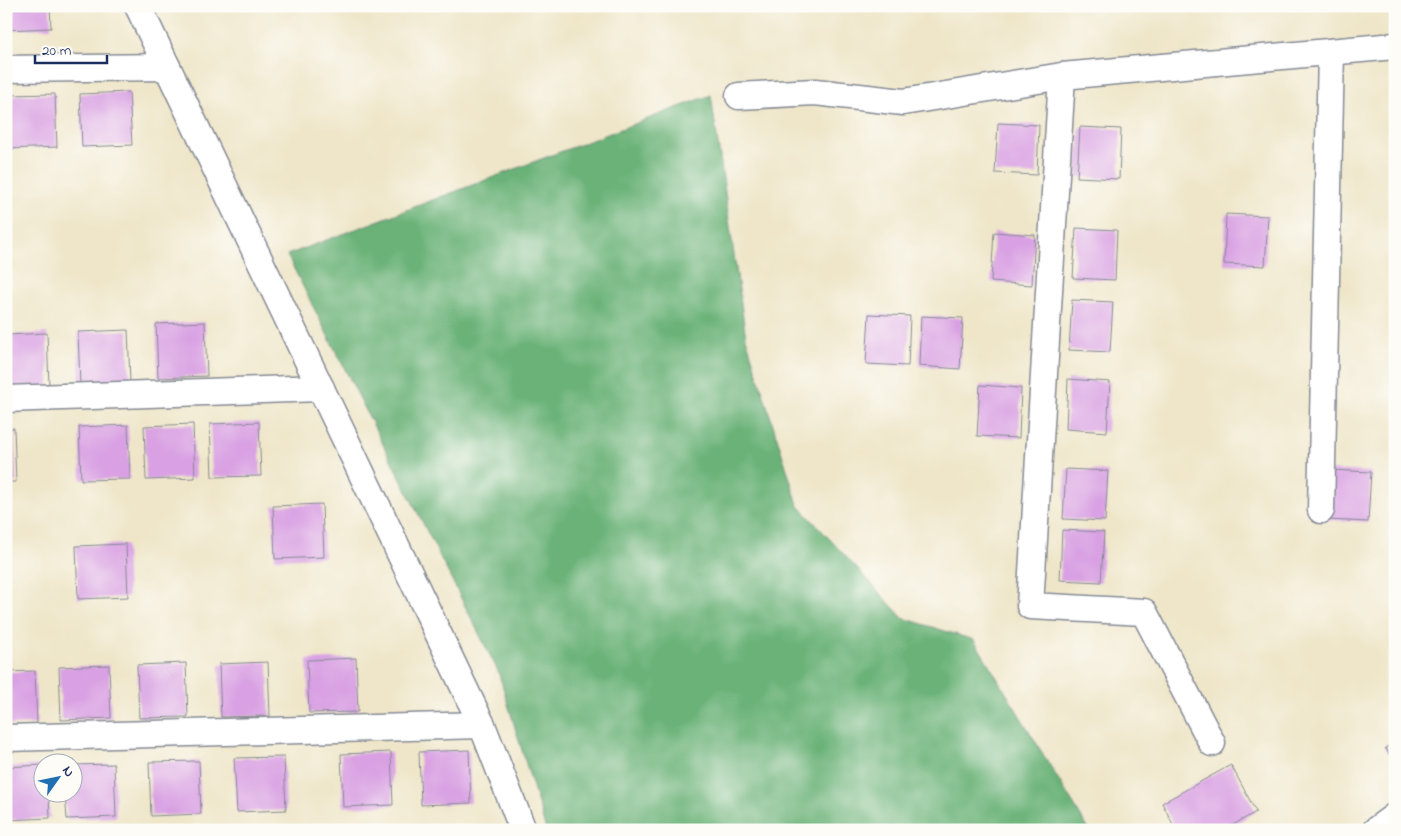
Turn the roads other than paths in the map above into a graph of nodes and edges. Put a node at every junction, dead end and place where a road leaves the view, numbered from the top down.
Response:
1 (138, 6) edge
2 (1395, 46) edge
3 (1330, 52) junction
4 (167, 67) junction
5 (6, 69) edge
6 (1062, 76) junction
7 (739, 96) dead end
8 (321, 388) junction
9 (6, 400) edge
10 (1321, 510) dead end
11 (482, 726) junction
12 (6, 738) edge
13 (1212, 743) dead end
14 (1395, 816) edge
15 (523, 830) edge
16 (1376, 830) edge

1 - 4 street
2 - 3 street
3 - 6 street
3 - 10 street
4 - 5 street
4 - 8 street
6 - 7 street
6 - 13 street
8 - 9 street
8 - 11 street
11 - 12 street
11 - 15 street
14 - 16 street

